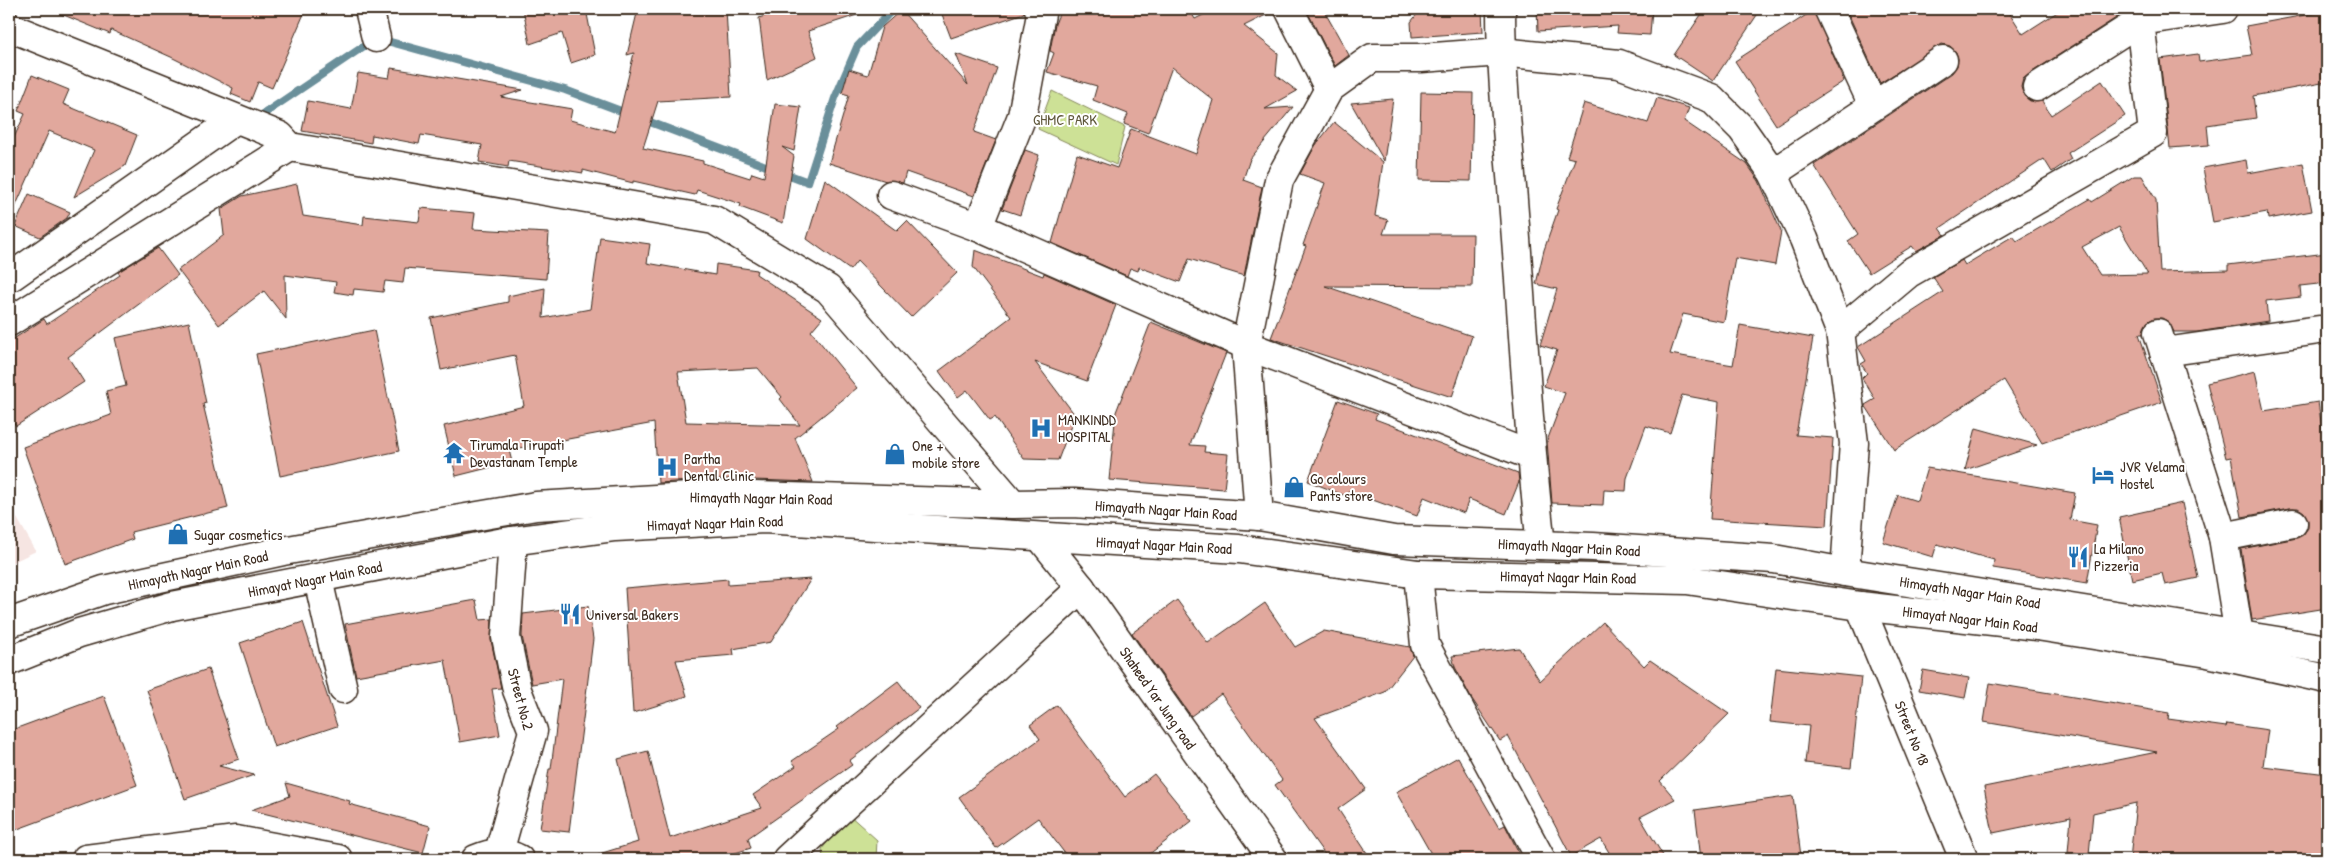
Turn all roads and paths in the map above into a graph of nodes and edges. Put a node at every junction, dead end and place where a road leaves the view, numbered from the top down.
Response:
1 (369, 9) edge
2 (1039, 9) edge
3 (1289, 9) edge
4 (1500, 9) edge
5 (2223, 9) edge
6 (1830, 10) dead end
7 (2140, 20) junction
8 (9, 27) edge
9 (376, 38) dead end
10 (1501, 52) junction
11 (1943, 60) dead end
12 (2037, 87) dead end
13 (1329, 89) junction
14 (1874, 105) junction
15 (236, 119) junction
16 (285, 141) junction
17 (1773, 173) junction
18 (891, 195) dead end
19 (978, 227) junction
20 (12, 276) dead end
21 (9, 322) edge
22 (2319, 330) dead end
23 (1840, 331) junction
24 (1246, 345) junction
25 (1530, 455) junction
26 (1013, 504) junction
27 (1259, 516) junction
28 (2293, 523) dead end
29 (2223, 537) junction
30 (1040, 538) junction
31 (513, 541) junction
32 (1541, 545) junction
33 (1845, 572) junction
34 (1418, 574) junction
35 (318, 578) junction
36 (1081, 588) junction
37 (1860, 606) junction
38 (9, 623) edge
39 (2239, 635) junction
40 (2327, 649) edge
41 (9, 661) edge
42 (2327, 679) edge
43 (343, 689) dead end
44 (243, 849) edge
45 (498, 857) edge
46 (86, 859) edge
47 (338, 859) edge
48 (787, 859) edge
49 (1273, 859) edge
50 (1541, 859) edge
51 (1964, 859) edge

1 - 9 street
2 - 19 street
3 - 13 street
4 - 10 street
5 - 7 street
6 - 14 street
7 - 12 street
7 - 23 street
8 - 15 street, Shaheed Yar Jung road
10 - 13 street
10 - 17 street
10 - 25 street
11 - 14 street
13 - 24 street
14 - 17 street
15 - 16 street, Shaheed Yar Jung road
15 - 20 street
16 - 21 street
16 - 26 street, Shaheed Yar Jung road
17 - 23 street
18 - 19 street
19 - 24 street
22 - 29 street
23 - 33 street
24 - 25 street
24 - 27 street
25 - 32 street
26 - 27 street, Himayath Nagar Main Road
26 - 30 street, Shaheed Yar Jung road
26 - 38 street, Himayath Nagar Main Road
27 - 32 street, Himayath Nagar Main Road
28 - 29 street
29 - 39 street
30 - 31 street, Himayat Nagar Main Road
30 - 34 street, Himayat Nagar Main Road
30 - 36 street, Shaheed Yar Jung road
31 - 35 street, Himayat Nagar Main Road
31 - 45 street, Street No.2
32 - 33 street, Himayath Nagar Main Road
33 - 39 street, Himayath Nagar Main Road
34 - 37 street, Himayat Nagar Main Road
34 - 50 street
35 - 41 street, Himayat Nagar Main Road
35 - 43 street
36 - 48 street
36 - 49 street, Shaheed Yar Jung road
37 - 42 street, Himayat Nagar Main Road
37 - 51 street, Street No 18
39 - 40 street, Himayath Nagar Main Road
44 - 46 street
44 - 47 street

